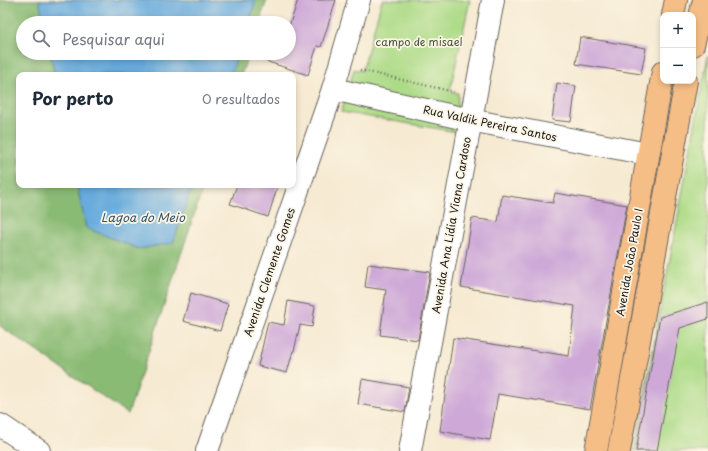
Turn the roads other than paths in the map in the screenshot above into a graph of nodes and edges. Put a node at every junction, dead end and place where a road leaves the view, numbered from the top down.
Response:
1 (359, 0) edge
2 (492, 0) edge
3 (676, 0) edge
4 (704, 0) edge
5 (674, 12) edge
6 (696, 33) edge
7 (661, 84) edge
8 (685, 84) edge
9 (333, 89) junction
10 (470, 120) junction
11 (648, 154) junction
12 (0, 425) edge
13 (39, 451) edge
14 (207, 451) edge
15 (410, 451) edge
16 (596, 451) edge
17 (619, 451) edge

1 - 9 street, Avenida Clemente Gomes
2 - 10 street, Avenida Ana Lídia Viana Cardoso
3 - 5 main road
4 - 6 main road
7 - 11 main road, Avenida João Paulo I
8 - 17 main road
9 - 10 street, Rua Valdik Pereira Santos
9 - 14 street, Avenida Clemente Gomes
10 - 11 street, Rua Valdik Pereira Santos
10 - 15 street, Avenida Ana Lídia Viana Cardoso
11 - 16 main road, Avenida João Paulo I
12 - 13 street

